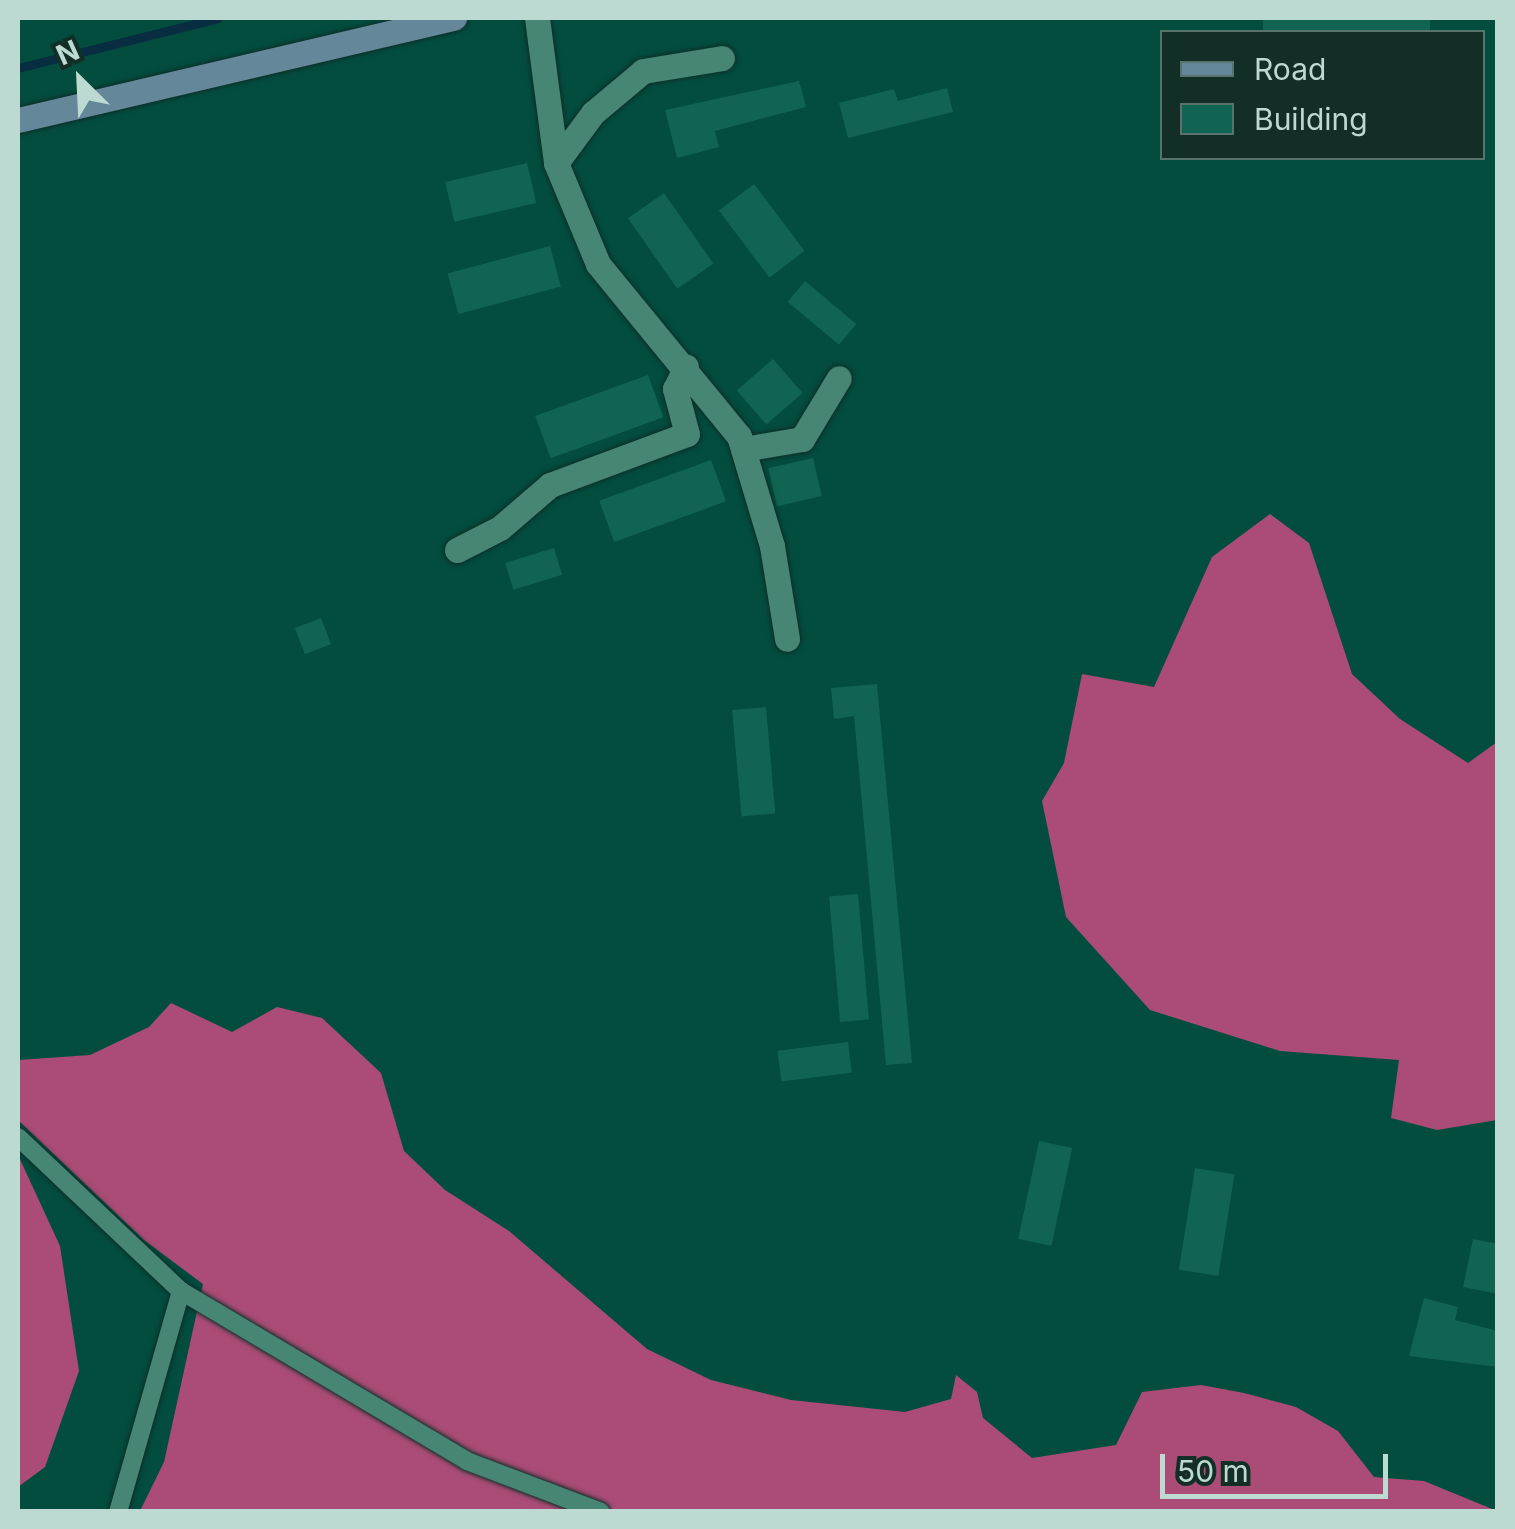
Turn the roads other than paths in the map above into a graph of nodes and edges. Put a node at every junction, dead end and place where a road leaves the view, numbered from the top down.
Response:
1 (454, 18) edge
2 (536, 18) edge
3 (722, 58) dead end
4 (18, 120) edge
5 (556, 163) junction
6 (686, 366) junction
7 (840, 378) dead end
8 (743, 449) junction
9 (457, 550) dead end
10 (787, 639) dead end
11 (18, 1136) edge
12 (181, 1291) junction
13 (118, 1512) edge
14 (601, 1512) edge

1 - 4 main road
2 - 5 street
3 - 5 street
5 - 6 street
6 - 8 street
6 - 9 street
7 - 8 street
8 - 10 street
11 - 12 lane
12 - 13 lane
12 - 14 lane

